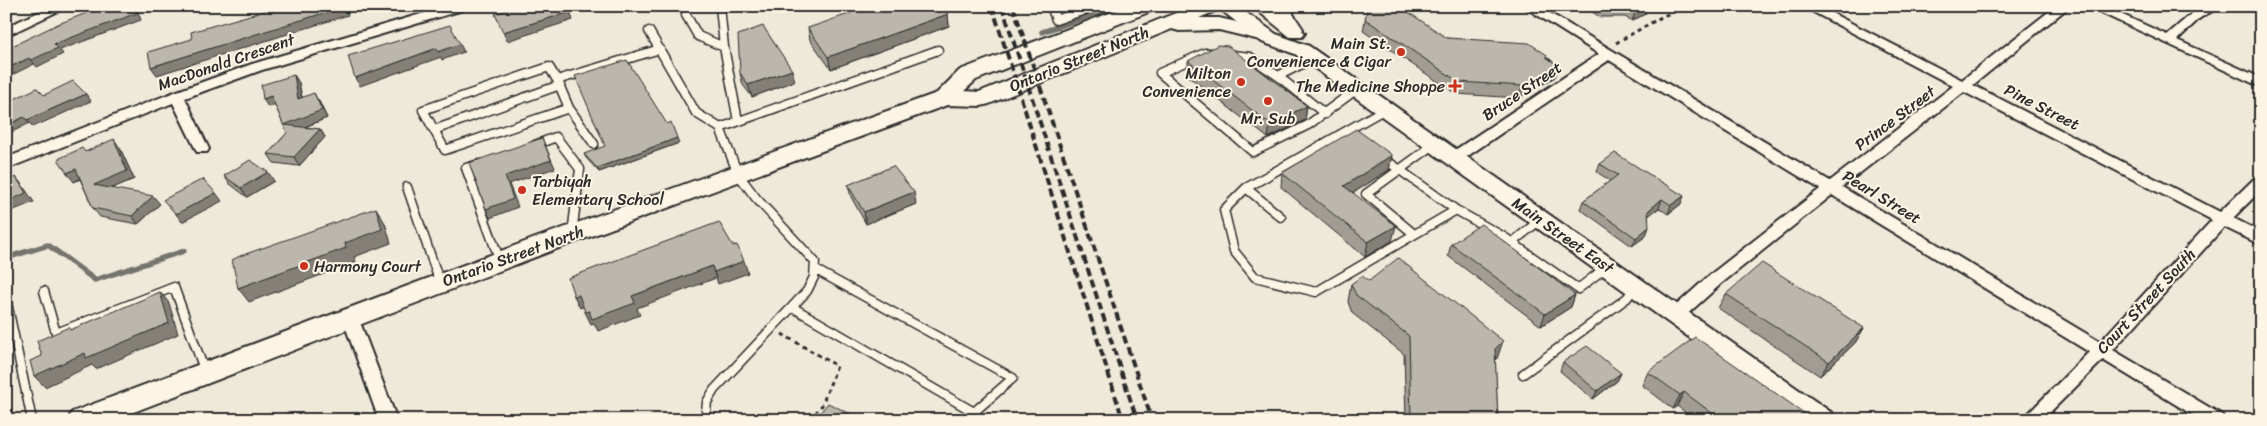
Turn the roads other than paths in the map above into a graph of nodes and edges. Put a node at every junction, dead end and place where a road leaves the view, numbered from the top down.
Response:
1 (63, 6) edge
2 (462, 6) edge
3 (720, 6) edge
4 (1051, 6) edge
5 (1096, 6) edge
6 (1147, 6) edge
7 (1211, 6) edge
8 (1225, 6) edge
9 (1261, 6) edge
10 (1283, 6) edge
11 (1529, 6) edge
12 (1808, 6) edge
13 (2064, 6) edge
14 (2092, 6) edge
15 (2215, 6) edge
16 (686, 15) dead end
17 (1167, 24) junction
18 (1293, 30) junction
19 (649, 31) dead end
20 (6, 32) edge
21 (1264, 35) junction
22 (2169, 40) junction
23 (724, 47) junction
24 (660, 49) junction
25 (938, 50) dead end
26 (1608, 52) junction
27 (1308, 54) junction
28 (1278, 76) junction
29 (559, 83) junction
30 (2261, 83) edge
31 (1964, 87) junction
32 (1357, 89) junction
33 (177, 96) junction
34 (945, 98) junction
35 (569, 108) junction
36 (1385, 109) junction
37 (1325, 114) junction
38 (738, 122) junction
39 (720, 128) junction
40 (434, 130) junction
41 (1347, 131) junction
42 (1355, 137) edge
43 (594, 144) dead end
44 (1435, 144) junction
45 (529, 146) edge
46 (202, 149) dead end
47 (1377, 154) edge
48 (1454, 158) junction
49 (484, 162) edge
50 (6, 164) edge
51 (1400, 171) junction
52 (738, 174) junction
53 (2261, 181) edge
54 (407, 187) dead end
55 (1831, 187) junction
56 (1246, 188) junction
57 (1456, 210) junction
58 (1281, 217) dead end
59 (2222, 219) junction
60 (1540, 220) junction
61 (572, 234) junction
62 (1414, 234) junction
63 (2261, 239) edge
64 (1514, 241) junction
65 (500, 261) junction
66 (1607, 266) junction
67 (816, 270) junction
68 (440, 283) junction
69 (1636, 286) junction
70 (44, 291) dead end
71 (6, 298) edge
72 (792, 307) junction
73 (7, 308) edge
74 (1677, 314) junction
75 (350, 317) junction
76 (2102, 351) junction
77 (205, 372) junction
78 (1523, 374) dead end
79 (974, 412) junction
80 (32, 420) edge
81 (82, 420) edge
82 (388, 420) edge
83 (705, 420) edge
84 (981, 420) edge
85 (1823, 420) edge
86 (2031, 420) edge
87 (2216, 420) edge

1 - 20 street
2 - 33 street, MacDonald Crescent
3 - 23 lane
4 - 5 lane
6 - 34 main road, Ontario Street North
7 - 17 main road, Ontario Street North
8 - 21 main road, Main Street East
9 - 18 main road, Main Street East
10 - 18 main road
11 - 26 street, Pearl Street
12 - 31 street, Pine Street
13 - 31 street, Prince Street
14 - 22 street
15 - 22 street
16 - 23 lane
17 - 21 main road
17 - 34 main road, Ontario Street North
18 - 27 main road, Main Street East
19 - 24 lane
21 - 27 main road, Main Street East
22 - 30 street
23 - 38 lane
24 - 29 lane
24 - 39 lane
25 - 38 lane
26 - 48 street, Bruce Street
26 - 55 street, Pearl Street
27 - 28 lane
27 - 32 main road, Main Street East
28 - 37 lane
28 - 37 lane
29 - 35 lane
29 - 40 lane
29 - 40 lane
31 - 55 street, Prince Street
31 - 59 street, Pine Street
32 - 36 main road, Main Street East
32 - 37 lane
33 - 46 street
33 - 50 street, MacDonald Crescent
34 - 52 main road, Ontario Street North
35 - 40 lane
35 - 43 lane
36 - 41 lane
36 - 44 main road, Main Street East
38 - 39 lane
39 - 52 lane
41 - 42 lane
41 - 56 lane
44 - 48 main road, Main Street East
44 - 51 lane
45 - 61 lane
47 - 51 lane
48 - 60 main road, Main Street East
49 - 65 lane
51 - 57 lane
51 - 62 lane
52 - 61 main road, Ontario Street North
52 - 67 lane
53 - 59 street, Court Street South
54 - 68 lane
55 - 74 street, Prince Street
55 - 76 street, Pearl Street
56 - 58 lane
56 - 62 lane
57 - 62 lane
57 - 64 lane
59 - 63 street, Pine Street
59 - 76 street, Court Street South
60 - 64 lane
60 - 66 main road, Main Street East
61 - 65 main road, Ontario Street North
64 - 66 lane
65 - 68 main road, Ontario Street North
66 - 69 main road, Main Street East
67 - 72 lane
67 - 79 lane
68 - 75 main road, Ontario Street North
69 - 74 main road, Main Street East
69 - 78 lane
70 - 77 lane
71 - 73 lane
72 - 79 lane
72 - 83 lane
73 - 80 lane
74 - 85 main road, Main Street East
75 - 77 main road, Ontario Street North
75 - 82 street
76 - 86 street, Court Street South
76 - 87 street, Pearl Street
77 - 81 main road, Ontario Street North
79 - 84 lane

